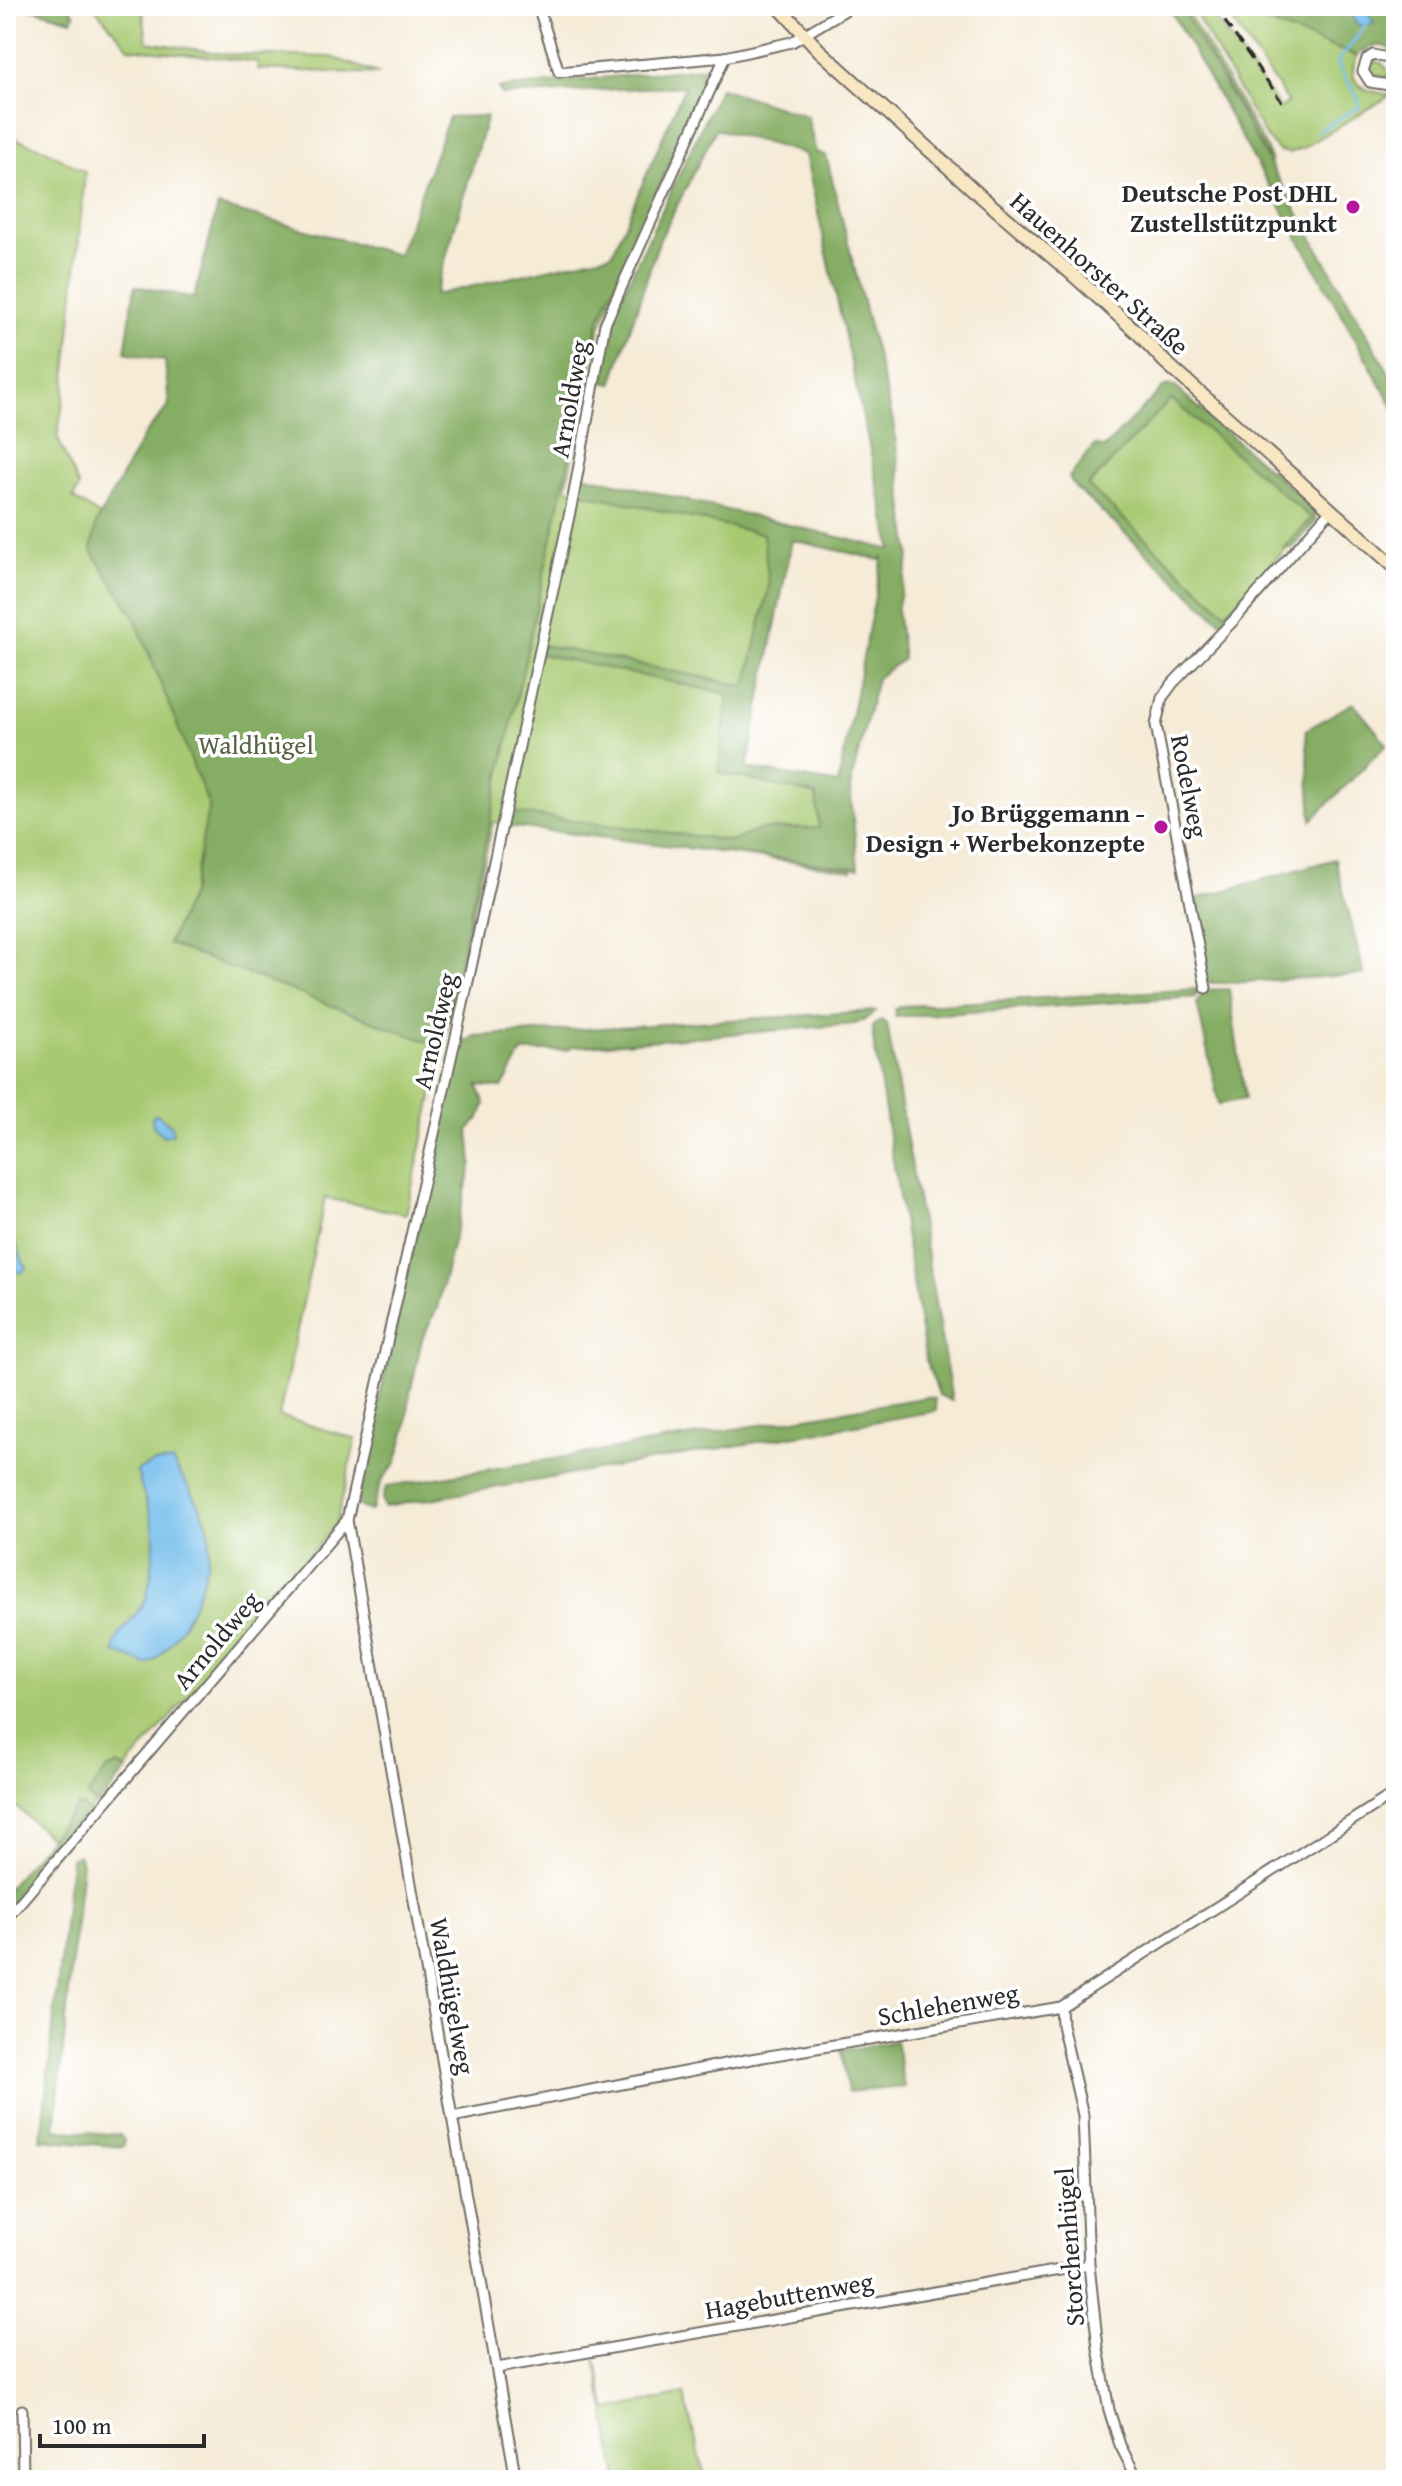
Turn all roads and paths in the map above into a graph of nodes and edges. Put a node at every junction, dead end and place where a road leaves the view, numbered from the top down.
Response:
1 (538, 6) edge
2 (778, 6) edge
3 (852, 6) edge
4 (804, 34) junction
5 (725, 57) junction
6 (1396, 69) edge
7 (1396, 86) edge
8 (1330, 511) junction
9 (1396, 568) edge
10 (1206, 988) dead end
11 (347, 1520) junction
12 (1396, 1792) edge
13 (6, 1919) edge
14 (1061, 2007) junction
15 (452, 2117) junction
16 (1089, 2265) junction
17 (497, 2368) junction
18 (22, 2410) dead end
19 (23, 2480) edge
20 (516, 2480) edge
21 (1138, 2480) edge

1 - 5 street
2 - 4 street, Hauenhorster Straße
3 - 4 street
4 - 5 street
4 - 8 street, Hauenhorster Straße
5 - 11 street, Arnoldweg
6 - 7 street
8 - 9 street, Hauenhorster Straße
8 - 10 street, Rodelweg
11 - 13 street, Arnoldweg
11 - 15 street, Waldhügelweg
12 - 14 street, Schlehenweg
14 - 15 street, Schlehenweg
14 - 16 street, Storchenhügel
15 - 17 street, Waldhügelweg
16 - 17 street, Hagebuttenweg
16 - 21 street, Storchenhügel
17 - 20 street, Waldhügelweg
18 - 19 street

